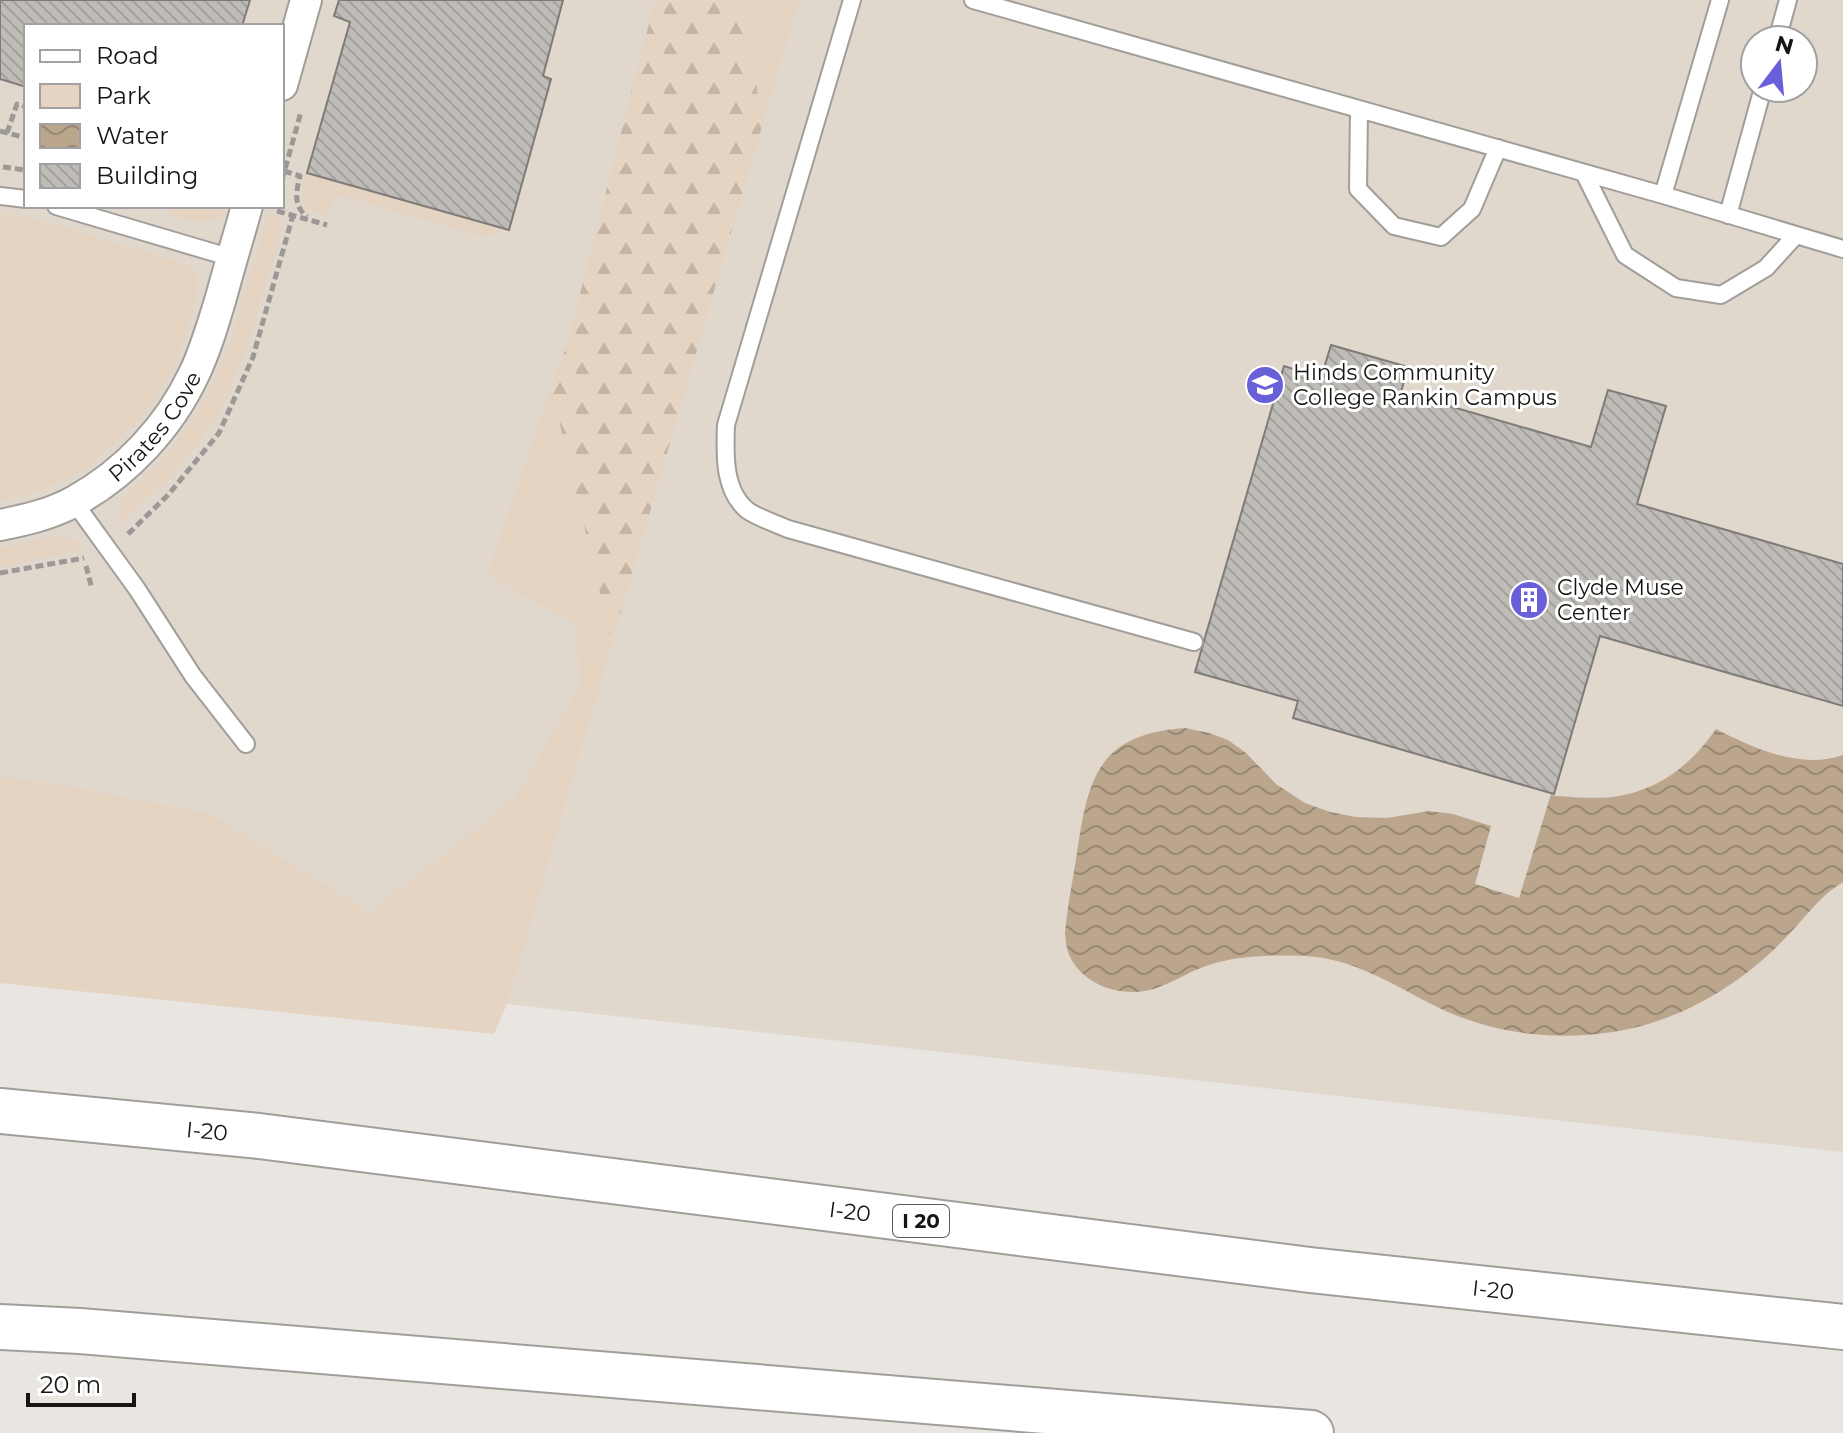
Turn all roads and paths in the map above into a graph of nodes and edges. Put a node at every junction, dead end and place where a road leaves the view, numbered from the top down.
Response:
1 (306, 0) edge
2 (852, 0) edge
3 (973, 0) edge
4 (1720, 0) edge
5 (1788, 0) edge
6 (1781, 24) edge
7 (284, 78) edge
8 (1759, 104) edge
9 (24, 106) edge
10 (1359, 110) junction
11 (0, 131) edge
12 (7, 133) junction
13 (24, 137) edge
14 (1498, 148) junction
15 (284, 171) dead end
16 (1584, 173) junction
17 (1663, 195) junction
18 (0, 196) edge
19 (24, 199) edge
20 (63, 208) edge
21 (246, 208) edge
22 (293, 215) dead end
23 (1728, 215) junction
24 (311, 220) junction
25 (327, 225) dead end
26 (1796, 235) junction
27 (1843, 249) edge
28 (232, 258) junction
29 (74, 502) junction
30 (0, 525) edge
31 (0, 573) edge
32 (92, 589) dead end
33 (1194, 642) dead end
34 (246, 744) dead end
35 (0, 1111) edge
36 (0, 1327) edge
37 (1843, 1327) edge
38 (1311, 1433) edge

1 - 7 street
2 - 33 lane
3 - 10 lane
4 - 17 lane
5 - 6 lane
8 - 23 lane
9 - 12 path
10 - 14 lane
10 - 14 lane
11 - 12 path
12 - 13 path
14 - 16 lane
15 - 24 path
16 - 17 lane
16 - 26 lane
17 - 23 lane
18 - 19 lane
20 - 28 lane
21 - 28 street, Pirates Cove
22 - 24 path
23 - 26 lane
24 - 25 path
26 - 27 lane
28 - 29 street, Pirates Cove
29 - 30 street, Pirates Cove
29 - 34 lane
31 - 32 path
35 - 37 highway, I-20 / I 20
36 - 38 highway

